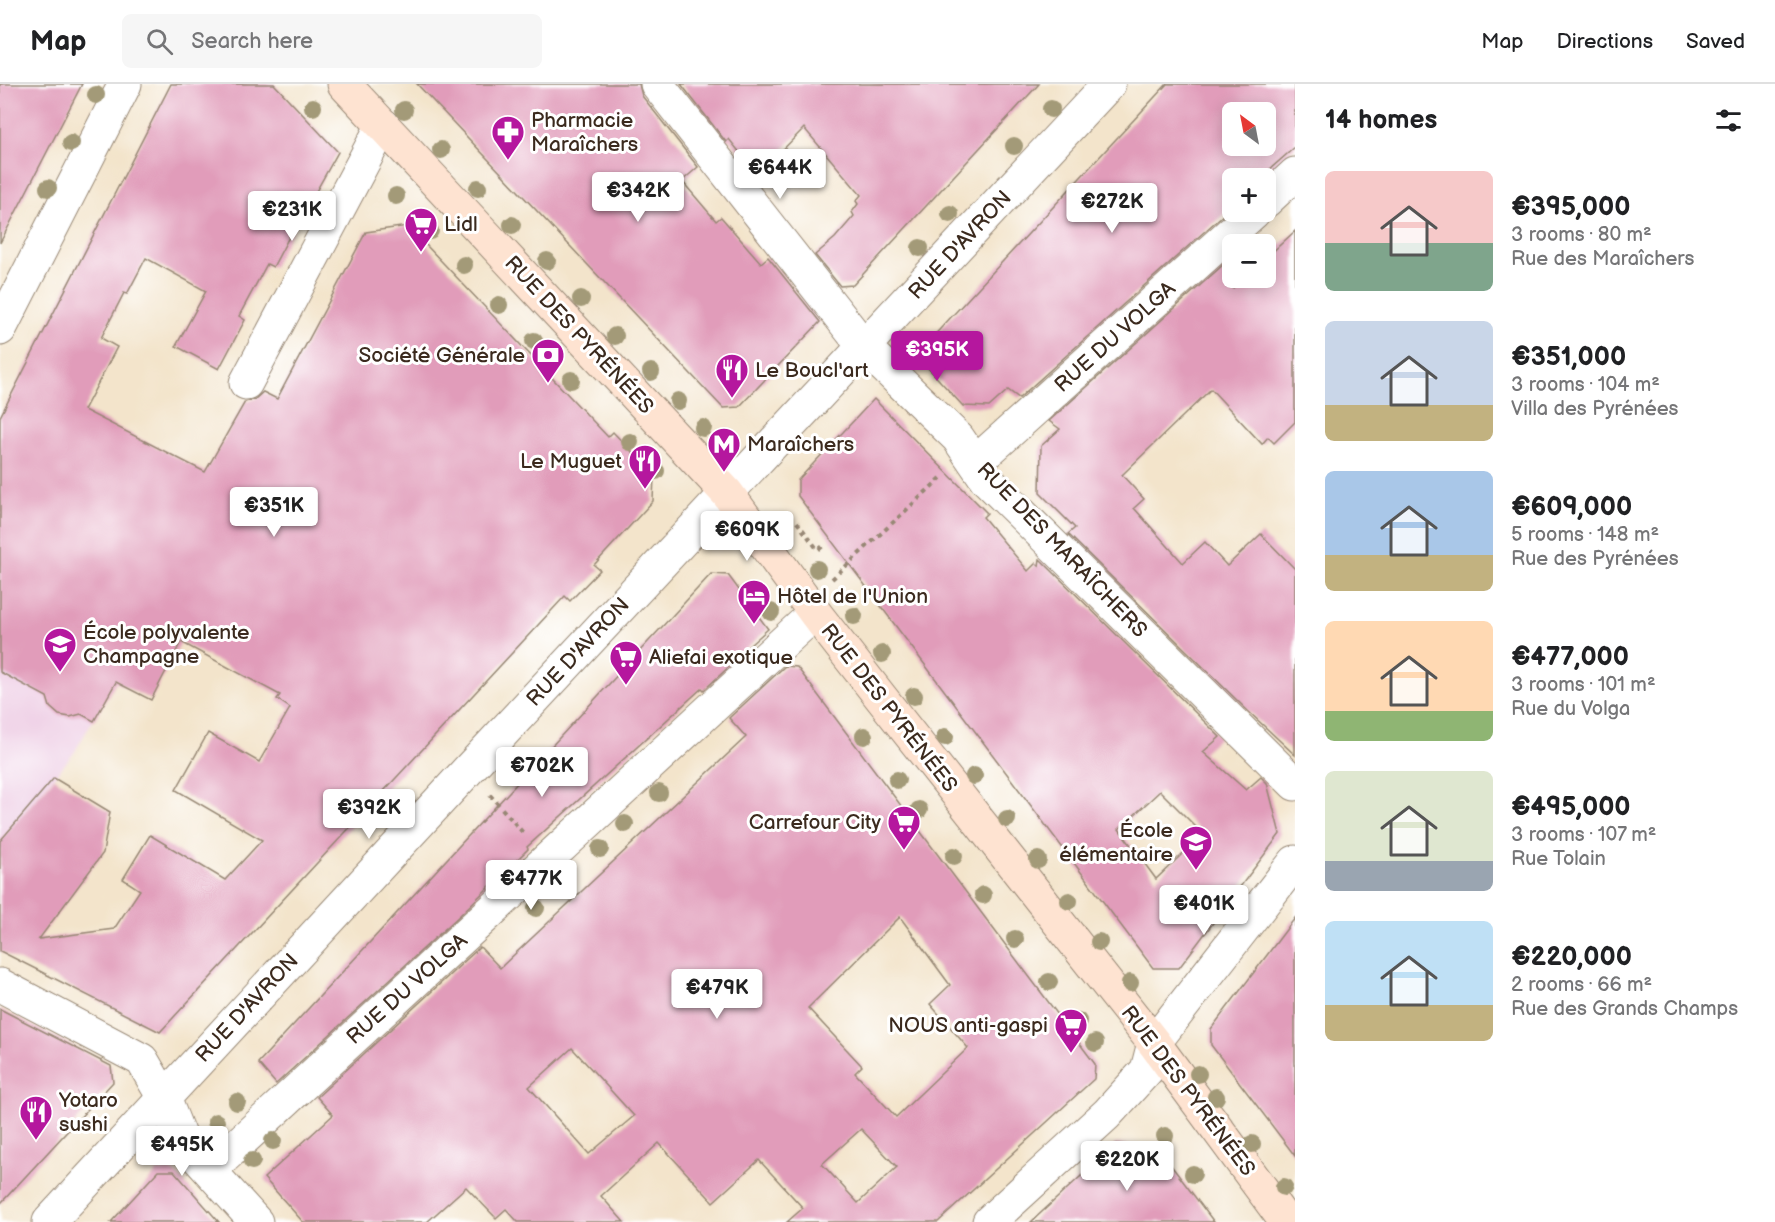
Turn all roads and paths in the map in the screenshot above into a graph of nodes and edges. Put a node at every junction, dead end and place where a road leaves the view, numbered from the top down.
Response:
1 (125, 84) edge
2 (344, 84) edge
3 (657, 84) edge
4 (1099, 87) edge
5 (383, 125) junction
6 (1295, 174) edge
7 (1276, 192) edge
8 (1242, 222) edge
9 (0, 329) edge
10 (864, 347) junction
11 (246, 383) dead end
12 (972, 457) junction
13 (727, 493) junction
14 (797, 522) dead end
15 (823, 546) dead end
16 (811, 607) junction
17 (468, 770) junction
18 (1295, 784) edge
19 (548, 861) junction
20 (1295, 862) edge
21 (0, 985) edge
22 (1154, 1043) junction
23 (164, 1098) junction
24 (210, 1170) junction
25 (49, 1222) edge
26 (256, 1222) edge
27 (989, 1222) edge
28 (1286, 1222) edge

1 - 9 street
2 - 5 main road, RUE DES PYRÉNÉES
3 - 10 street, RUE DES MARAÎCHERS
4 - 10 street, RUE D'AVRON
5 - 11 street
5 - 13 main road, RUE DES PYRÉNÉES
6 - 7 street
8 - 12 street, RUE DU VOLGA
10 - 12 street, RUE DES MARAÎCHERS
10 - 13 street, RUE D'AVRON
12 - 16 path
12 - 18 street, RUE DES MARAÎCHERS
13 - 16 main road, RUE DES PYRÉNÉES
13 - 17 street, RUE D'AVRON
14 - 15 path
16 - 19 street, RUE DU VOLGA
16 - 22 main road, RUE DES PYRÉNÉES
17 - 19 path
17 - 23 street, RUE D'AVRON
19 - 24 street, RUE DU VOLGA
20 - 22 street
21 - 23 street
22 - 27 street
22 - 28 main road, RUE DES PYRÉNÉES
23 - 24 street
23 - 25 street, RUE D'AVRON
24 - 26 street

